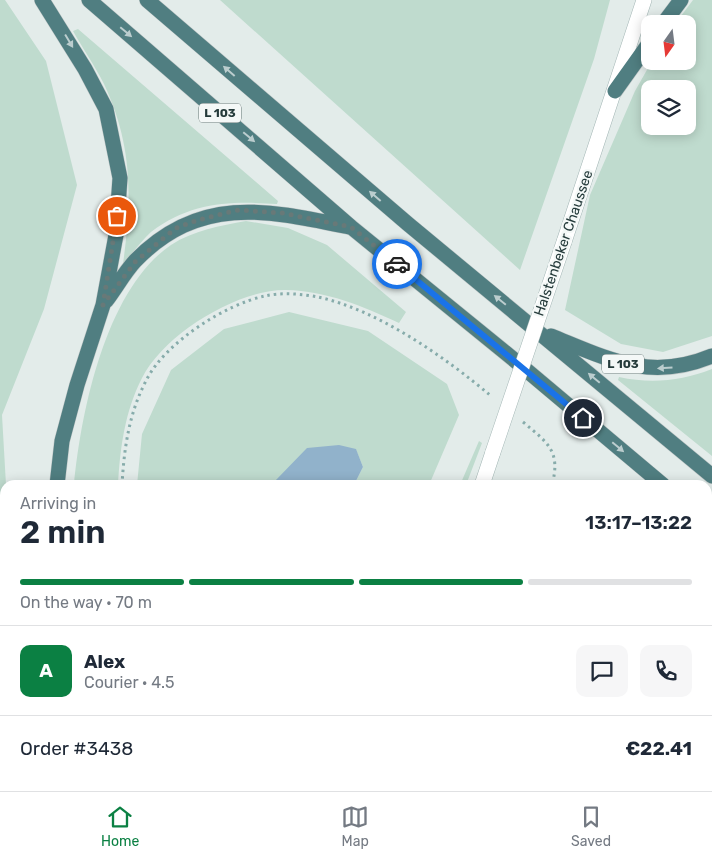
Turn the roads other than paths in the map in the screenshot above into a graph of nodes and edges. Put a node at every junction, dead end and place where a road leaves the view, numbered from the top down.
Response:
1 (42, 0) edge
2 (88, 0) edge
3 (147, 0) edge
4 (644, 0) edge
5 (681, 0) edge
6 (670, 15) edge
7 (641, 54) edge
8 (614, 91) junction
9 (351, 227) junction
10 (103, 305) junction
11 (538, 330) junction
12 (712, 356) edge
13 (712, 476) edge
14 (58, 480) edge
15 (484, 480) edge
16 (657, 480) edge

1 -> 10 highway, L 103
2 -> 9 highway, L 103
11 -> 3 highway, L 103
4 - 8 main road, Halstenbeker Chaussee
5 - 6 highway
7 - 8 highway
8 - 15 main road, Halstenbeker Chaussee, bridge
9 - 10 highway, L 103
9 -> 16 highway, L 103
10 - 14 highway, L 103
12 -> 11 highway, L 103
13 -> 11 highway, L 103

